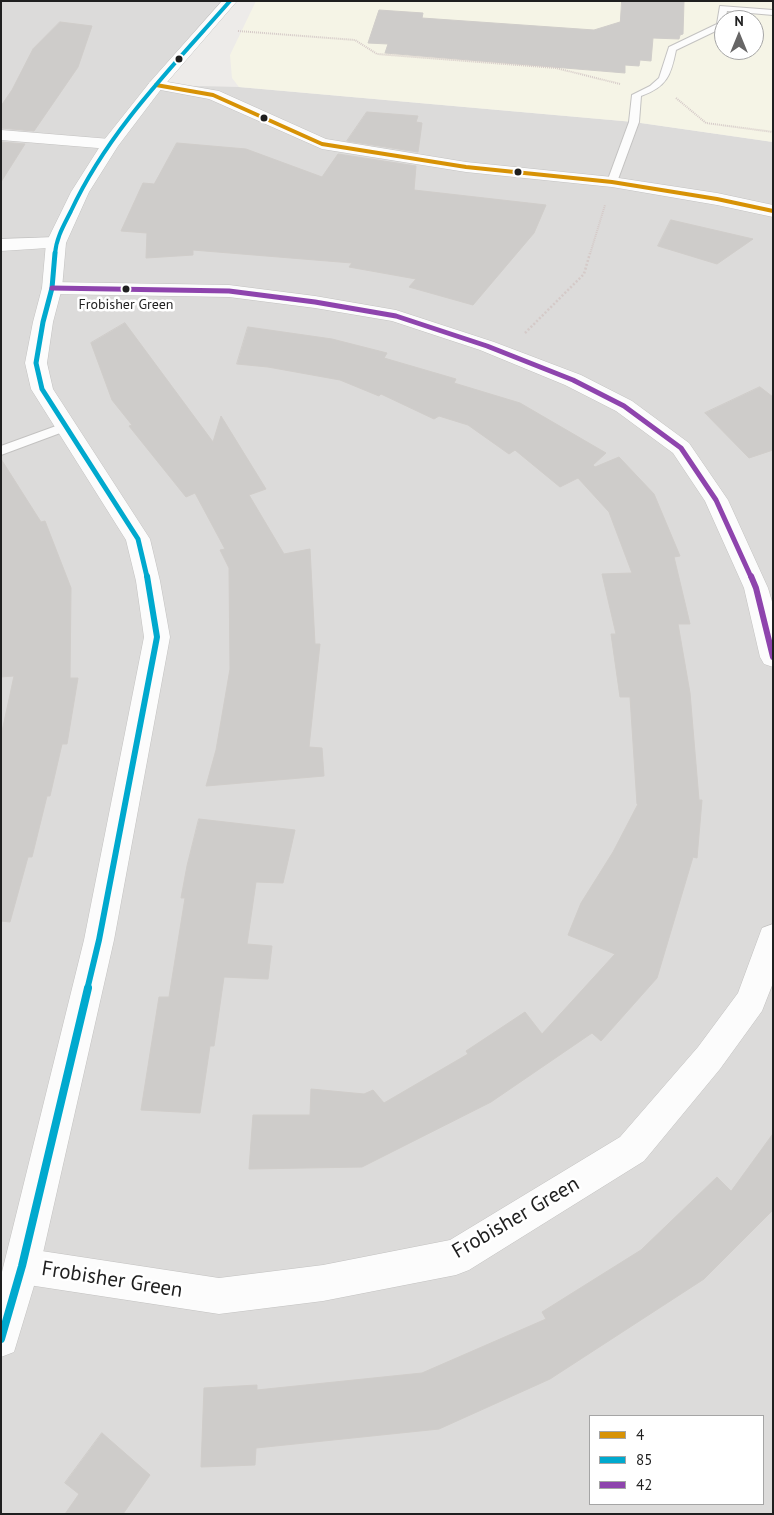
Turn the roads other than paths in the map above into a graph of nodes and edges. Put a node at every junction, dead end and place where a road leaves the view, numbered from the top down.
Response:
1 (230, 1) edge
2 (773, 13) edge
3 (156, 85) junction
4 (1, 135) edge
5 (110, 144) junction
6 (612, 182) junction
7 (773, 210) edge
8 (56, 243) junction
9 (1, 245) edge
10 (52, 288) junction
11 (67, 426) junction
12 (1, 451) edge
13 (773, 657) edge
14 (773, 938) edge
15 (22, 1266) junction
16 (1, 1339) edge

1 - 3 street
2 - 6 lane
3 - 5 street
3 - 6 street
4 - 5 street
5 - 8 street
6 - 7 street
8 - 9 street
8 - 10 street
10 - 11 street
10 - 13 street
11 - 12 lane
11 - 15 street
14 - 15 street, Frobisher Green
15 - 16 street

